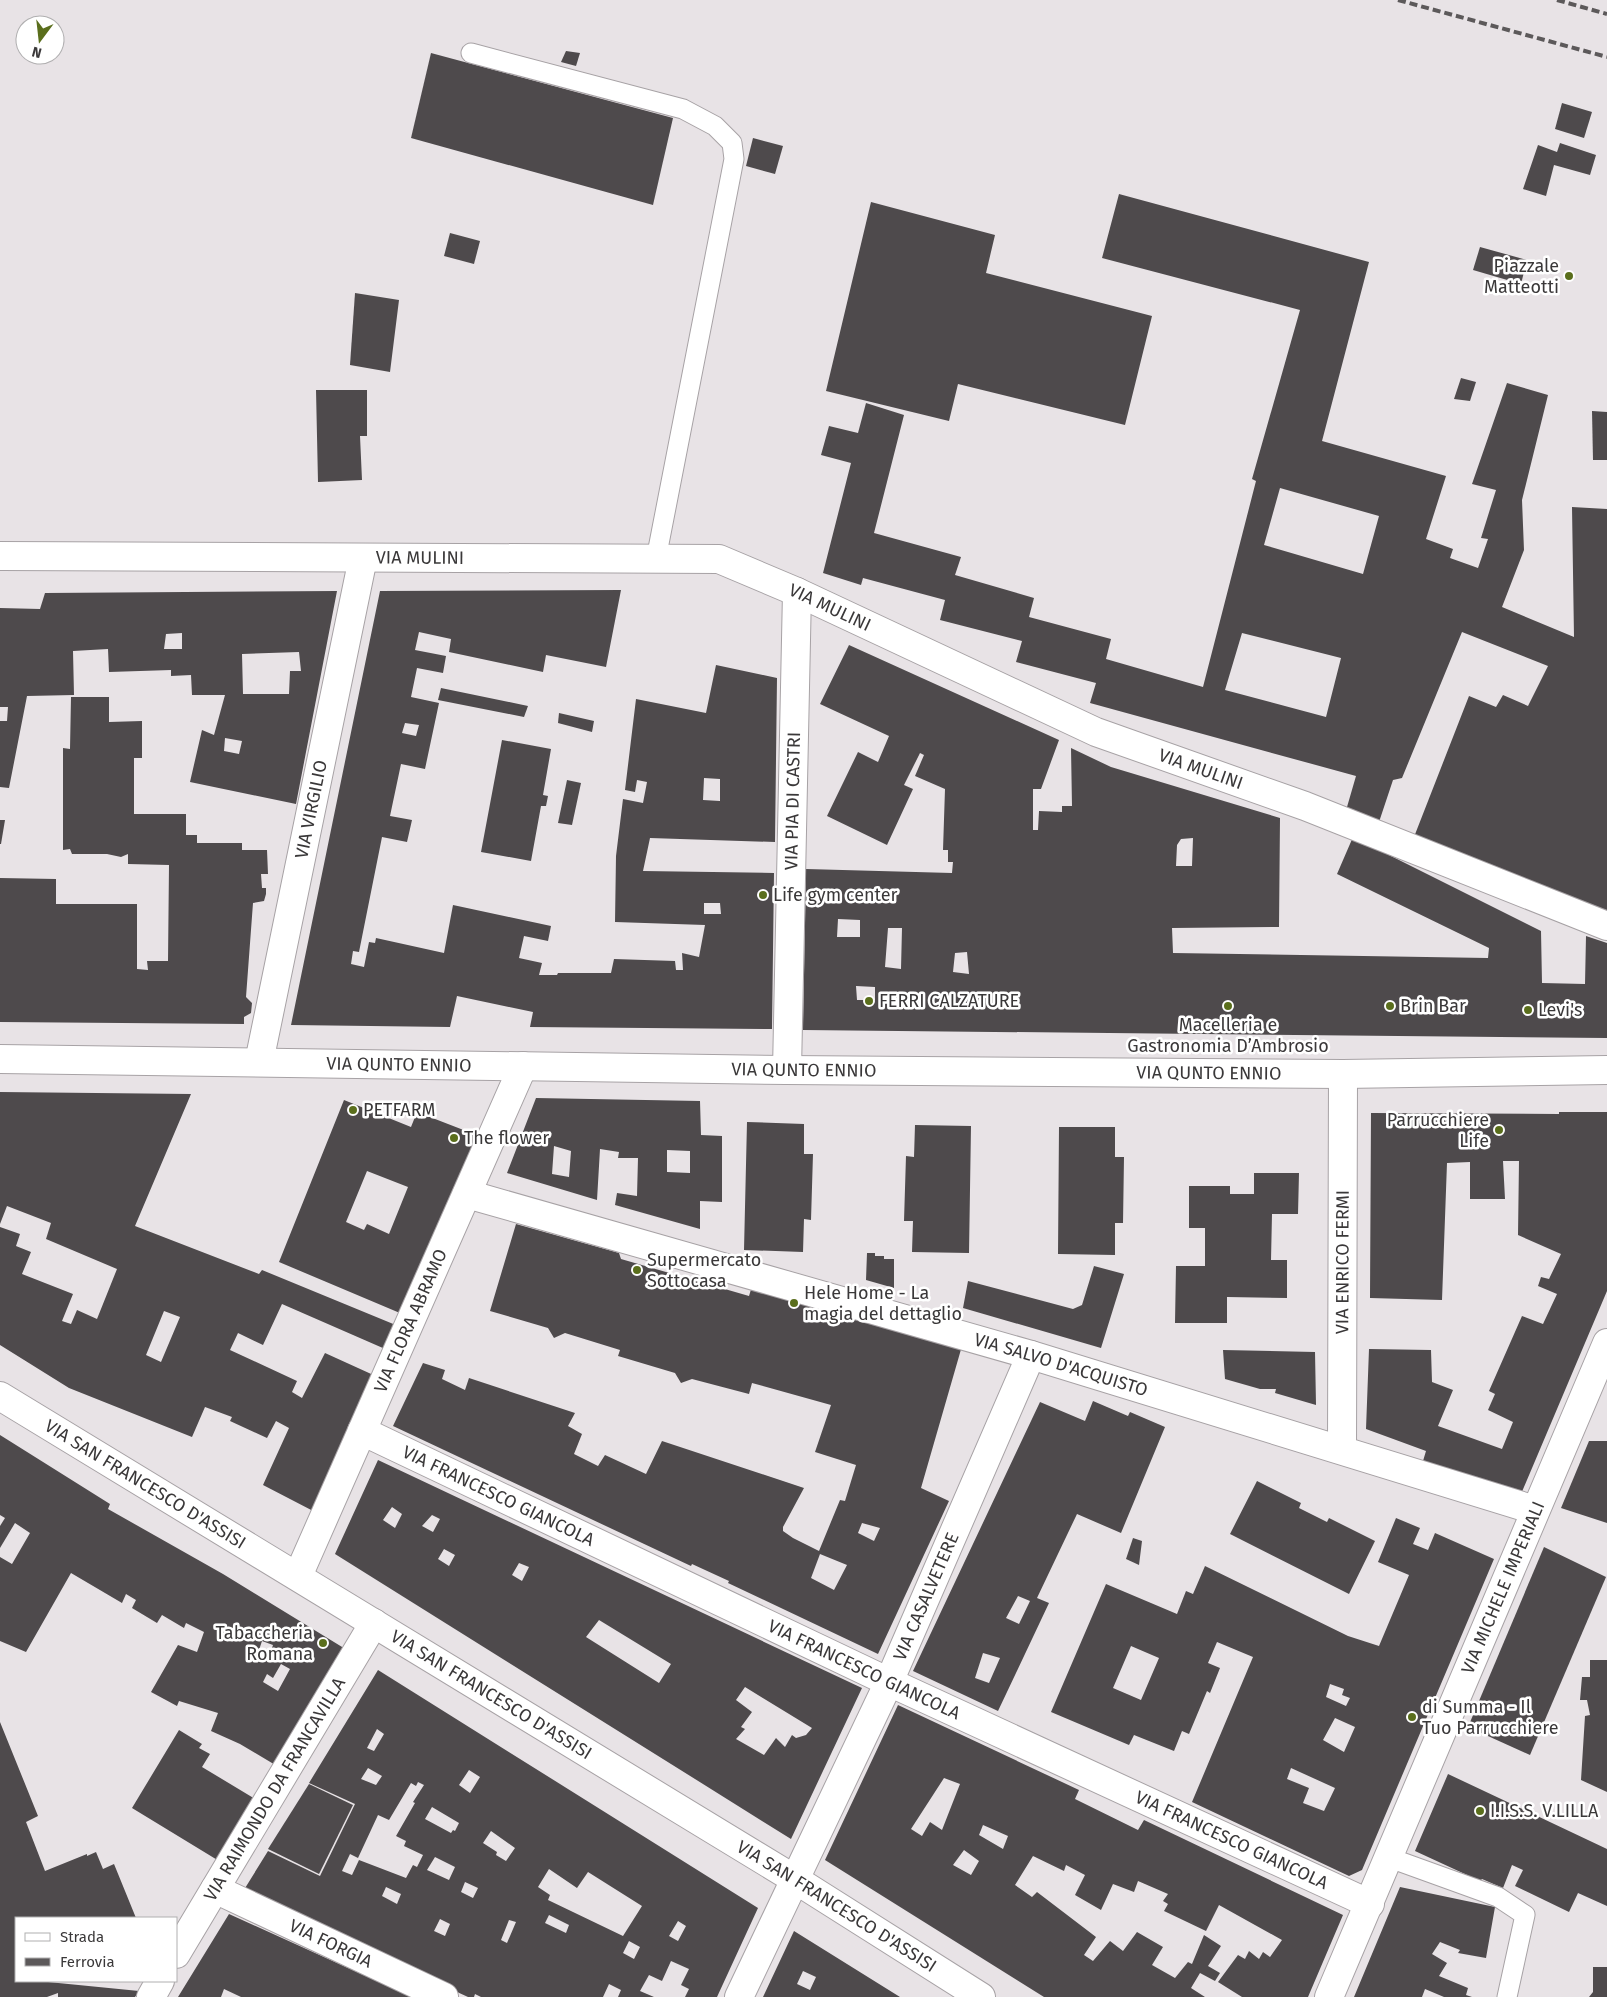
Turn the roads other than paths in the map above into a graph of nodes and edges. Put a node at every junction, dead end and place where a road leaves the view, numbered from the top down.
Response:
1 (471, 53) dead end
2 (0, 556) edge
3 (363, 558) junction
4 (656, 559) junction
5 (797, 592) junction
6 (1607, 926) edge
7 (0, 1059) edge
8 (259, 1062) junction
9 (523, 1066) junction
10 (787, 1070) junction
11 (1607, 1070) edge
12 (1343, 1074) junction
13 (467, 1194) junction
14 (1607, 1343) edge
15 (1031, 1355) junction
16 (0, 1396) edge
17 (362, 1430) junction
18 (1342, 1450) junction
19 (1535, 1510) junction
20 (298, 1576) junction
21 (374, 1623) junction
22 (889, 1682) junction
23 (1390, 1858) junction
24 (796, 1880) junction
25 (216, 1889) junction
26 (1370, 1904) junction
27 (178, 1951) edge
28 (159, 1982) edge
29 (151, 1997) edge
30 (444, 1997) edge
31 (739, 1997) edge
32 (981, 1997) edge
33 (1330, 1997) edge
34 (1507, 1997) edge

1 - 4 lane
2 - 3 street, VIA MULINI
3 - 4 street, VIA MULINI
3 - 8 street, VIA VIRGILIO
4 - 5 street, VIA MULINI
5 - 6 street, VIA MULINI
5 - 10 street, VIA PIA DI CASTRI
7 - 8 street, VIA QUNTO ENNIO
8 - 9 street, VIA QUNTO ENNIO
9 - 10 street, VIA QUNTO ENNIO
9 - 13 street, VIA FLORA ABRAMO
10 - 12 street, VIA QUNTO ENNIO
11 - 12 street, VIA QUNTO ENNIO
12 - 18 street, VIA ENRICO FERMI
13 - 15 street, VIA SALVO D'ACQUISTO
13 - 17 street, VIA FLORA ABRAMO
14 - 19 street, VIA MICHELE IMPERIALI
15 - 18 street, VIA SALVO D'ACQUISTO
15 - 22 street, VIA CASALVETERE
16 - 20 street, VIA SAN FRANCESCO D'ASSISI
17 - 20 street, VIA FLORA ABRAMO
17 - 22 street, VIA FRANCESCO GIANCOLA
18 - 19 street, VIA SALVO D'ACQUISTO
19 - 23 street, VIA MICHELE IMPERIALI
20 - 21 street, VIA SAN FRANCESCO D'ASSISI
21 - 24 street, VIA SAN FRANCESCO D'ASSISI
21 - 25 street, VIA RAIMONDO DA FRANCAVILLA
22 - 24 street, VIA CASALVETERE
22 - 26 street, VIA FRANCESCO GIANCOLA
23 - 26 street, VIA MICHELE IMPERIALI
23 - 34 lane
24 - 31 street, VIA CASALVETERE
24 - 32 street, VIA SAN FRANCESCO D'ASSISI
25 - 27 street, VIA RAIMONDO DA FRANCAVILLA
25 - 30 street, VIA FORGIA
26 - 33 street, VIA MICHELE IMPERIALI
28 - 29 street

